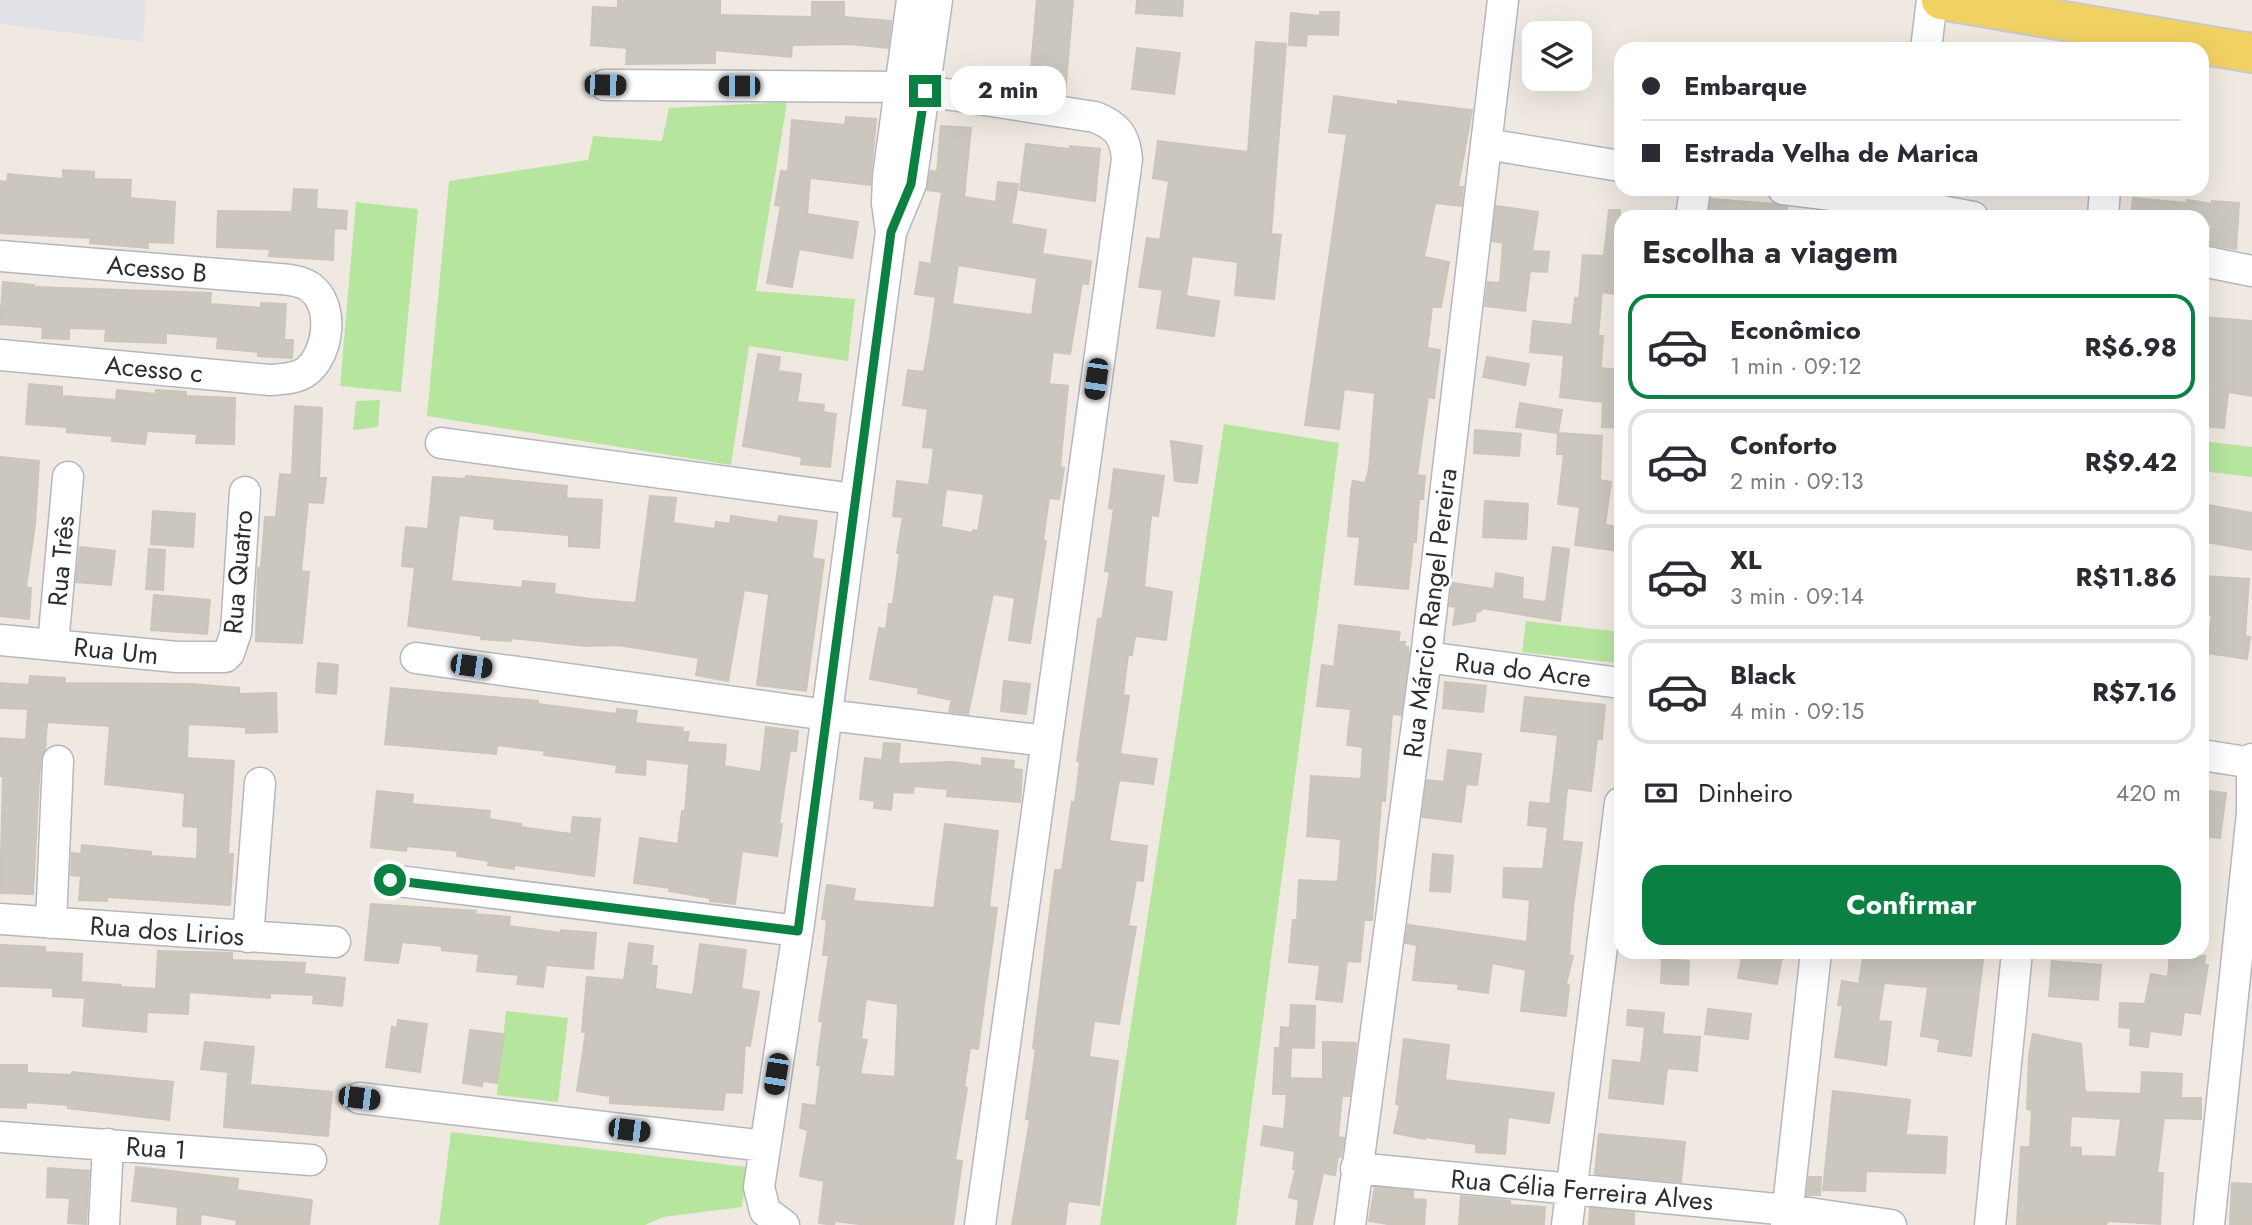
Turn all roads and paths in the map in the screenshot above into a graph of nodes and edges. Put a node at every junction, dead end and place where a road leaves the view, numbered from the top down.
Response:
1 (912, 0) edge
2 (937, 0) edge
3 (1503, 0) edge
4 (1932, 0) edge
5 (1941, 0) edge
6 (2120, 40) edge
7 (1927, 42) edge
8 (2140, 42) edge
9 (2209, 49) edge
10 (2252, 53) edge
11 (605, 85) dead end
12 (913, 89) junction
13 (1486, 144) junction
14 (1614, 165) edge
15 (1844, 196) edge
16 (1906, 203) edge
17 (1940, 210) edge
18 (0, 256) edge
19 (2209, 262) edge
20 (2252, 271) edge
21 (0, 355) edge
22 (307, 371) joint
23 (441, 443) dead end
24 (68, 477) dead end
25 (245, 492) dead end
26 (854, 499) junction
27 (0, 640) edge
28 (54, 645) junction
29 (229, 653) joint
30 (1426, 657) junction
31 (416, 658) dead end
32 (1614, 682) edge
33 (827, 715) junction
34 (1046, 741) junction
35 (2209, 756) edge
36 (58, 761) dead end
37 (2252, 761) edge
38 (260, 783) dead end
39 (2252, 813) edge
40 (1614, 850) edge
41 (390, 880) dead end
42 (0, 919) edge
43 (51, 922) junction
44 (798, 931) junction
45 (248, 937) junction
46 (335, 942) dead end
47 (1815, 959) edge
48 (2016, 959) edge
49 (359, 1098) dead end
50 (0, 1138) edge
51 (108, 1144) junction
52 (765, 1146) junction
53 (311, 1160) dead end
54 (1356, 1168) junction
55 (1571, 1189) junction
56 (1787, 1217) edge
57 (104, 1225) edge
58 (784, 1225) edge
59 (980, 1225) edge
60 (1350, 1225) edge
61 (1567, 1225) edge
62 (1891, 1225) edge
63 (1990, 1225) edge
64 (2209, 1225) edge

1 - 12 street
2 - 12 street
3 - 13 street, Rua Márcio Rangel Pereira
4 - 7 street
5 - 6 main road
6 - 8 main road
9 - 10 main road
11 - 12 street
12 - 26 street
12 - 34 street
13 - 14 street
13 - 30 street, Rua Márcio Rangel Pereira
15 - 16 street
16 - 17 street
18 - 22 street, Acesso B
19 - 20 street
21 - 22 street, Acesso c
23 - 26 street
24 - 28 street, Rua Três
25 - 29 street, Rua Quatro
26 - 33 street
27 - 28 street, Rua Um
28 - 29 street, Rua Um
30 - 32 street, Rua do Acre
30 - 54 street, Rua Márcio Rangel Pereira
31 - 33 street
33 - 34 street
33 - 44 street
34 - 59 street
35 - 37 street
36 - 43 street
37 - 39 street
38 - 45 street
39 - 64 street
40 - 55 street
41 - 44 street
42 - 43 street, Rua dos Lirios
43 - 45 street, Rua dos Lirios
44 - 52 street
45 - 46 street, Rua dos Lirios
47 - 56 street
48 - 63 street
49 - 52 street
50 - 51 street, Rua 1
51 - 53 street, Rua 1
51 - 57 street
52 - 58 street
54 - 55 street, Rua Célia Ferreira Alves
54 - 60 street, Rua Márcio Rangel Pereira
55 - 56 street, Rua Célia Ferreira Alves
55 - 61 street
56 - 62 street, Rua Célia Ferreira Alves

